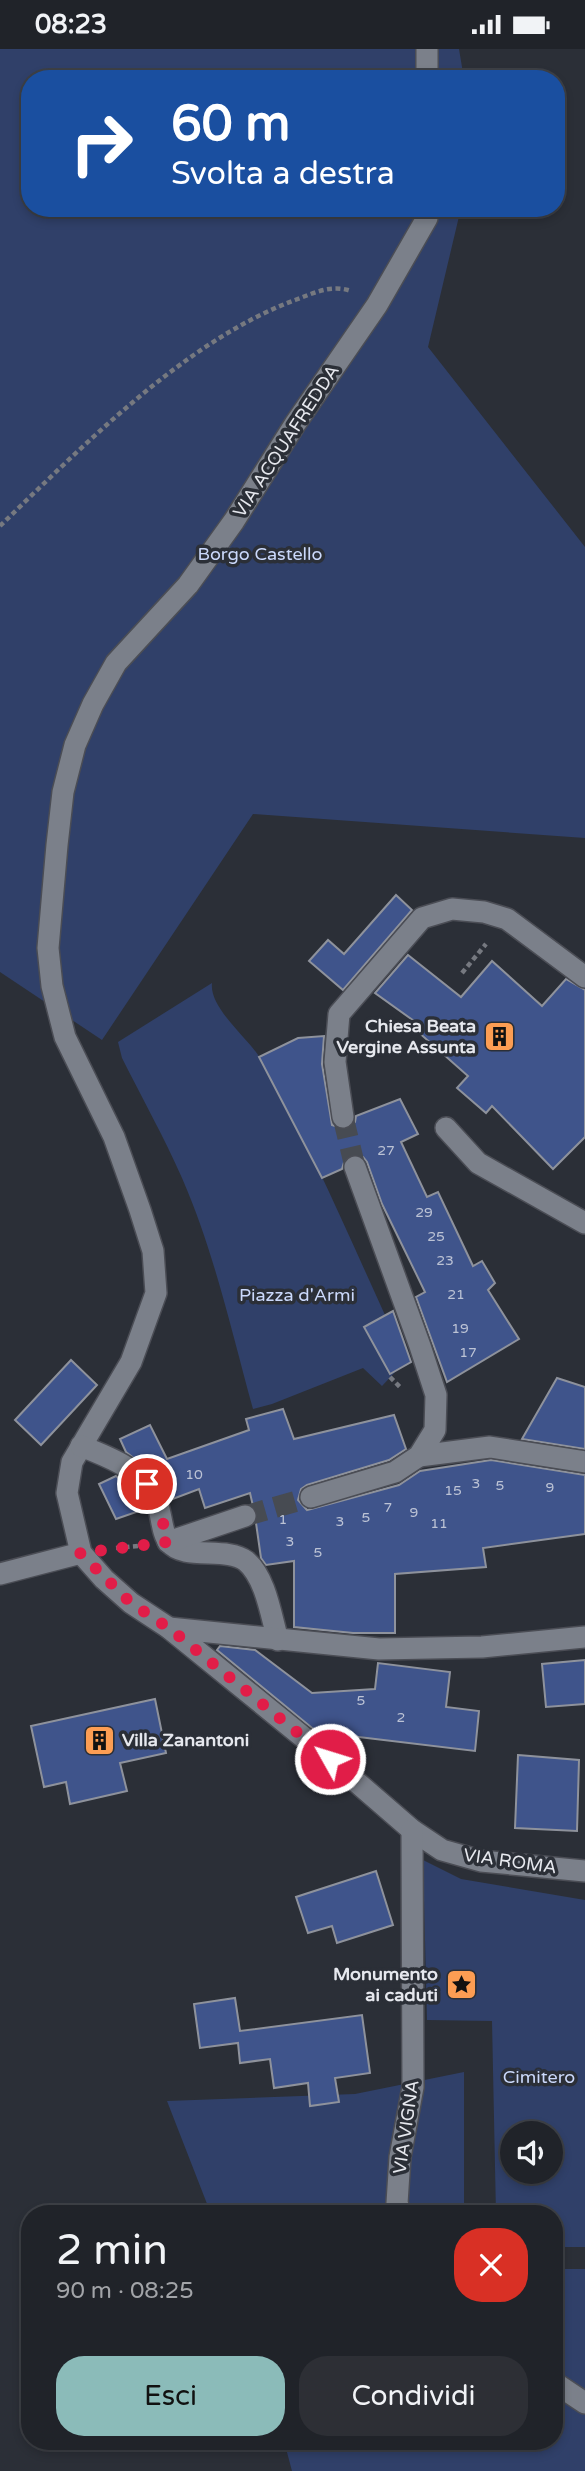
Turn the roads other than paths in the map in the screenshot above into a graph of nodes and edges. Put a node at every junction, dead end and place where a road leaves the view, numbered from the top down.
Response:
1 (427, 49) edge
2 (427, 70) edge
3 (427, 217) edge
4 (585, 977) edge
5 (343, 1117) tunnel mouth
6 (446, 1128) dead end
7 (355, 1167) tunnel mouth
8 (585, 1223) edge
9 (81, 1446) junction
10 (419, 1456) junction
11 (585, 1462) edge
12 (312, 1497) tunnel mouth
13 (245, 1516) tunnel mouth
14 (168, 1542) junction
15 (80, 1553) junction
16 (0, 1574) edge
17 (169, 1628) junction
18 (585, 1637) edge
19 (278, 1640) junction
20 (412, 1830) junction
21 (585, 1871) edge
22 (398, 2205) edge
23 (563, 2388) edge
24 (585, 2403) edge

1 - 2 street
3 - 9 street, VIA ACQUAFREDDA
4 - 5 street
6 - 8 street
7 - 10 street
9 - 14 street
9 - 15 street, VIA ACQUAFREDDA
10 - 11 street
10 - 12 street
13 - 14 street
14 - 19 street
15 - 16 street
15 - 17 street, VIA ROMA
17 - 19 street
17 - 20 street, VIA ROMA
18 - 19 street
20 - 21 street, VIA ROMA
20 - 22 street, VIA VIGNA
23 - 24 street

